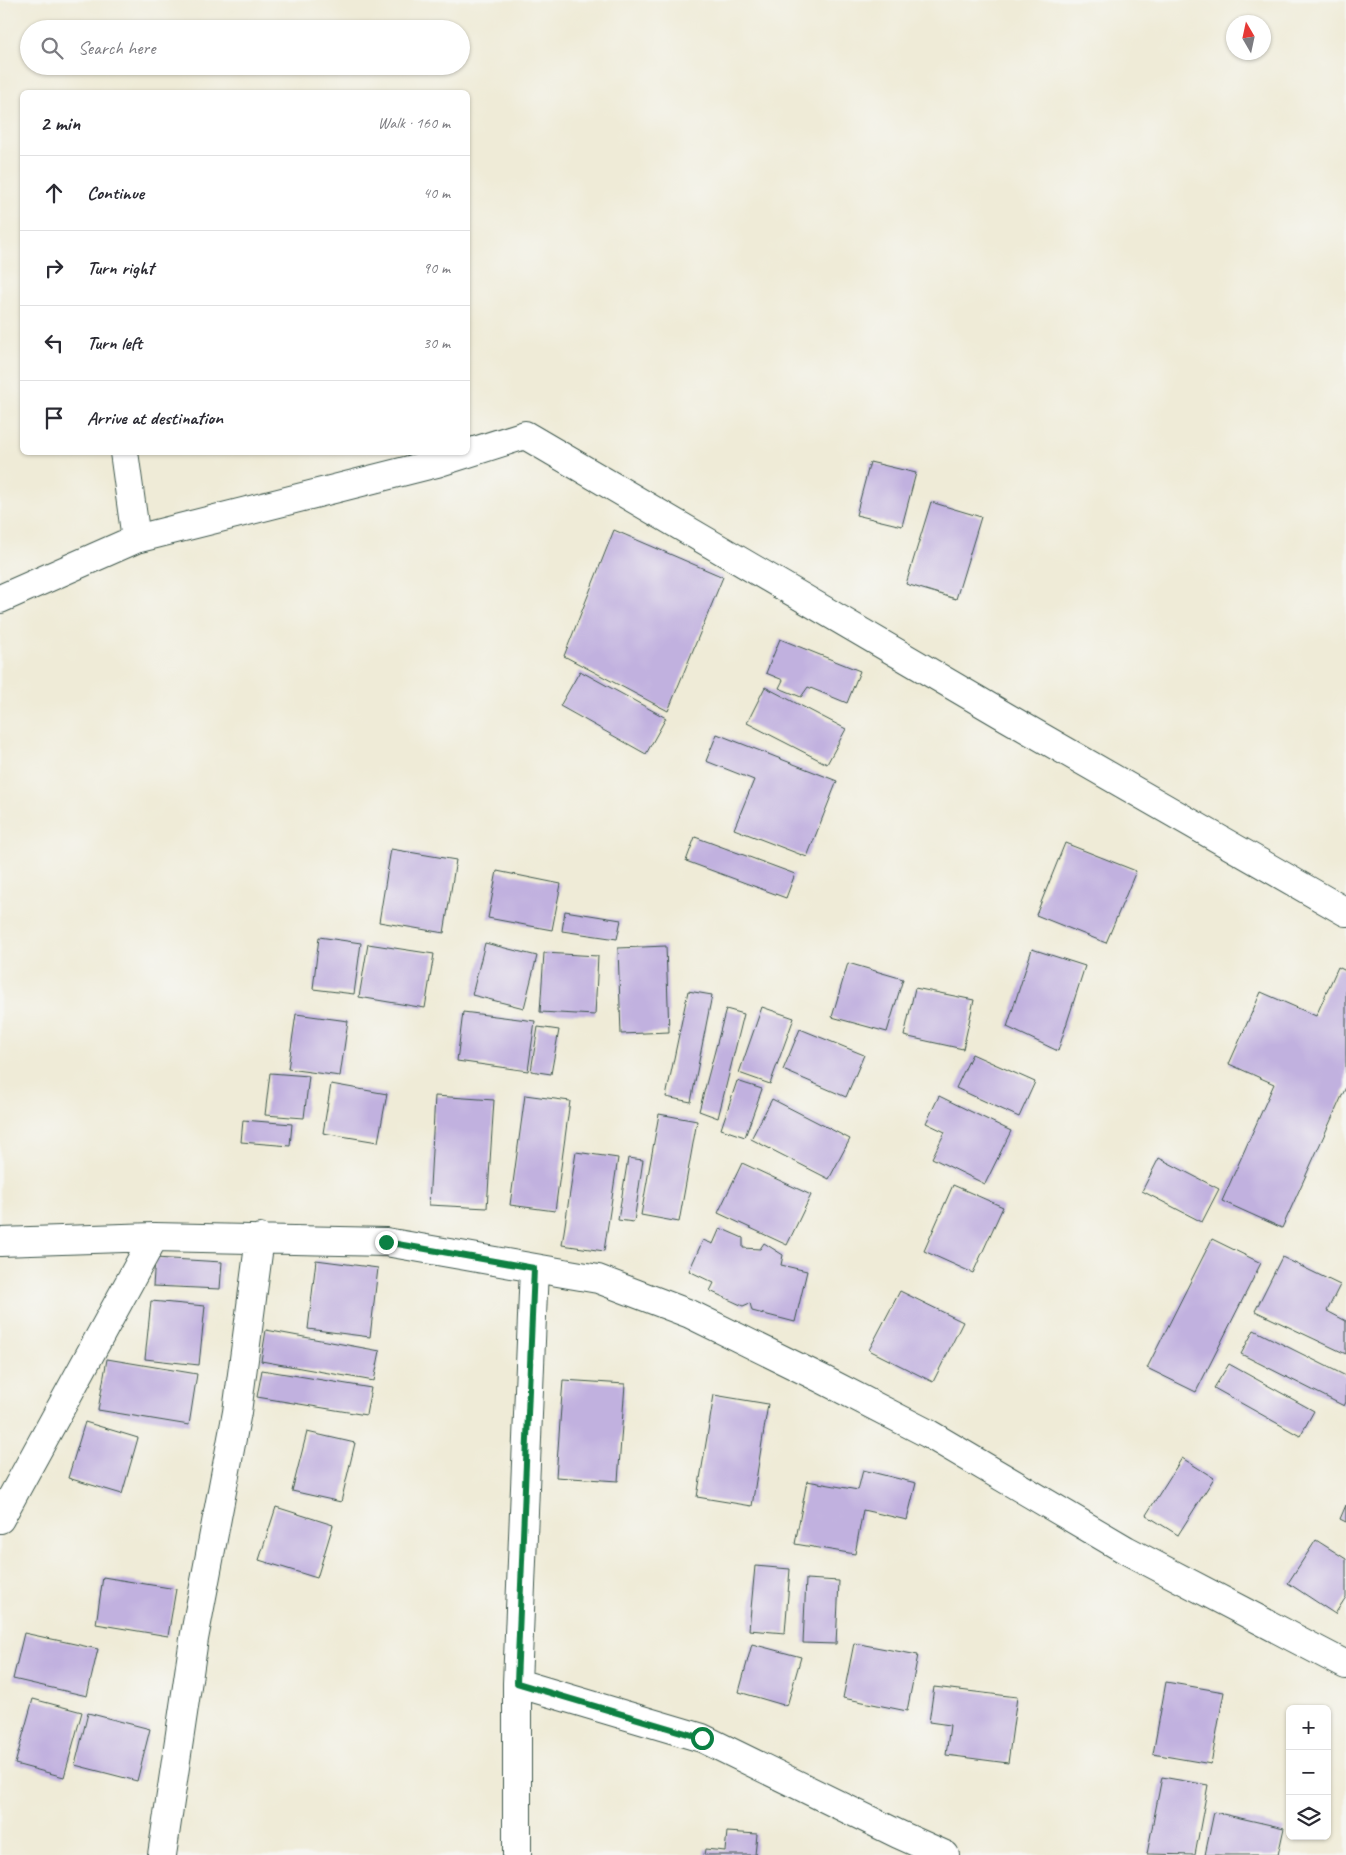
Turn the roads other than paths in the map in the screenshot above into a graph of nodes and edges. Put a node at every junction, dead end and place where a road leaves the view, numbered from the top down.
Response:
1 (470, 449) edge
2 (124, 455) edge
3 (436, 458) edge
4 (136, 539) junction
5 (0, 599) edge
6 (1346, 912) edge
7 (154, 1237) junction
8 (260, 1238) junction
9 (0, 1242) edge
10 (534, 1268) junction
11 (0, 1519) edge
12 (1346, 1665) edge
13 (517, 1683) junction
14 (162, 1855) edge
15 (517, 1855) edge
16 (945, 1855) edge

1 - 6 street
2 - 4 street
3 - 4 street
4 - 5 street
7 - 8 street
7 - 9 street
7 - 11 street
8 - 10 street
8 - 14 street
10 - 12 street
10 - 13 street
13 - 15 street
13 - 16 street

